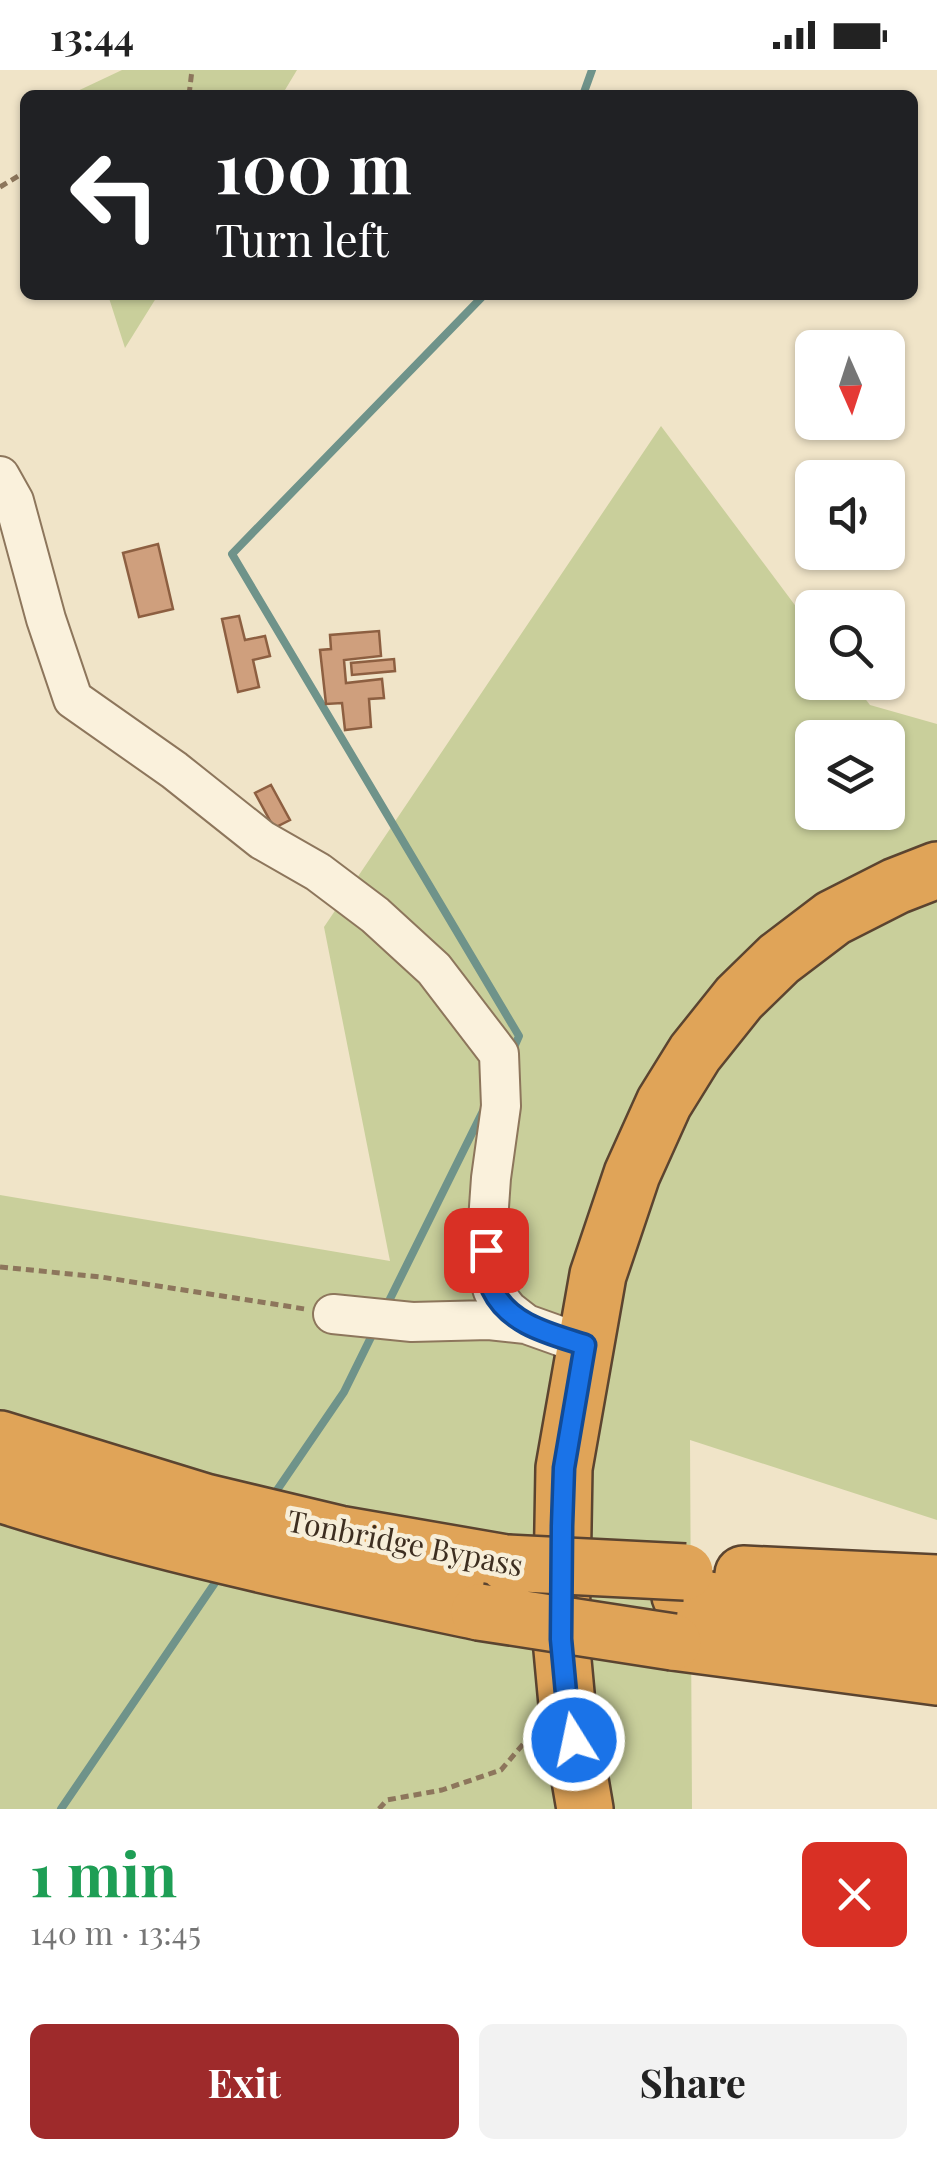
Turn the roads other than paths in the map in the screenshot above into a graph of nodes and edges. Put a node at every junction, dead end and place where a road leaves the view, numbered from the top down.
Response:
1 (0, 476) edge
2 (937, 870) edge
3 (333, 1314) road end
4 (526, 1324) junction
5 (585, 1345) junction
6 (0, 1439) edge
7 (0, 1494) edge
8 (490, 1578) junction
9 (937, 1583) edge
10 (679, 1603) junction
11 (937, 1627) edge
12 (937, 1677) edge
13 (585, 1809) edge

1 - 4 lane
2 - 5 highway
3 - 4 lane
4 - 5 lane
5 - 13 highway
6 - 8 highway, Tonbridge Bypass
7 - 8 highway, Tonbridge Bypass
8 - 10 highway, Tonbridge Bypass, bridge
8 - 10 highway, bridge
9 - 10 highway
10 - 11 highway, Tonbridge Bypass
10 - 12 highway, Tonbridge Bypass

